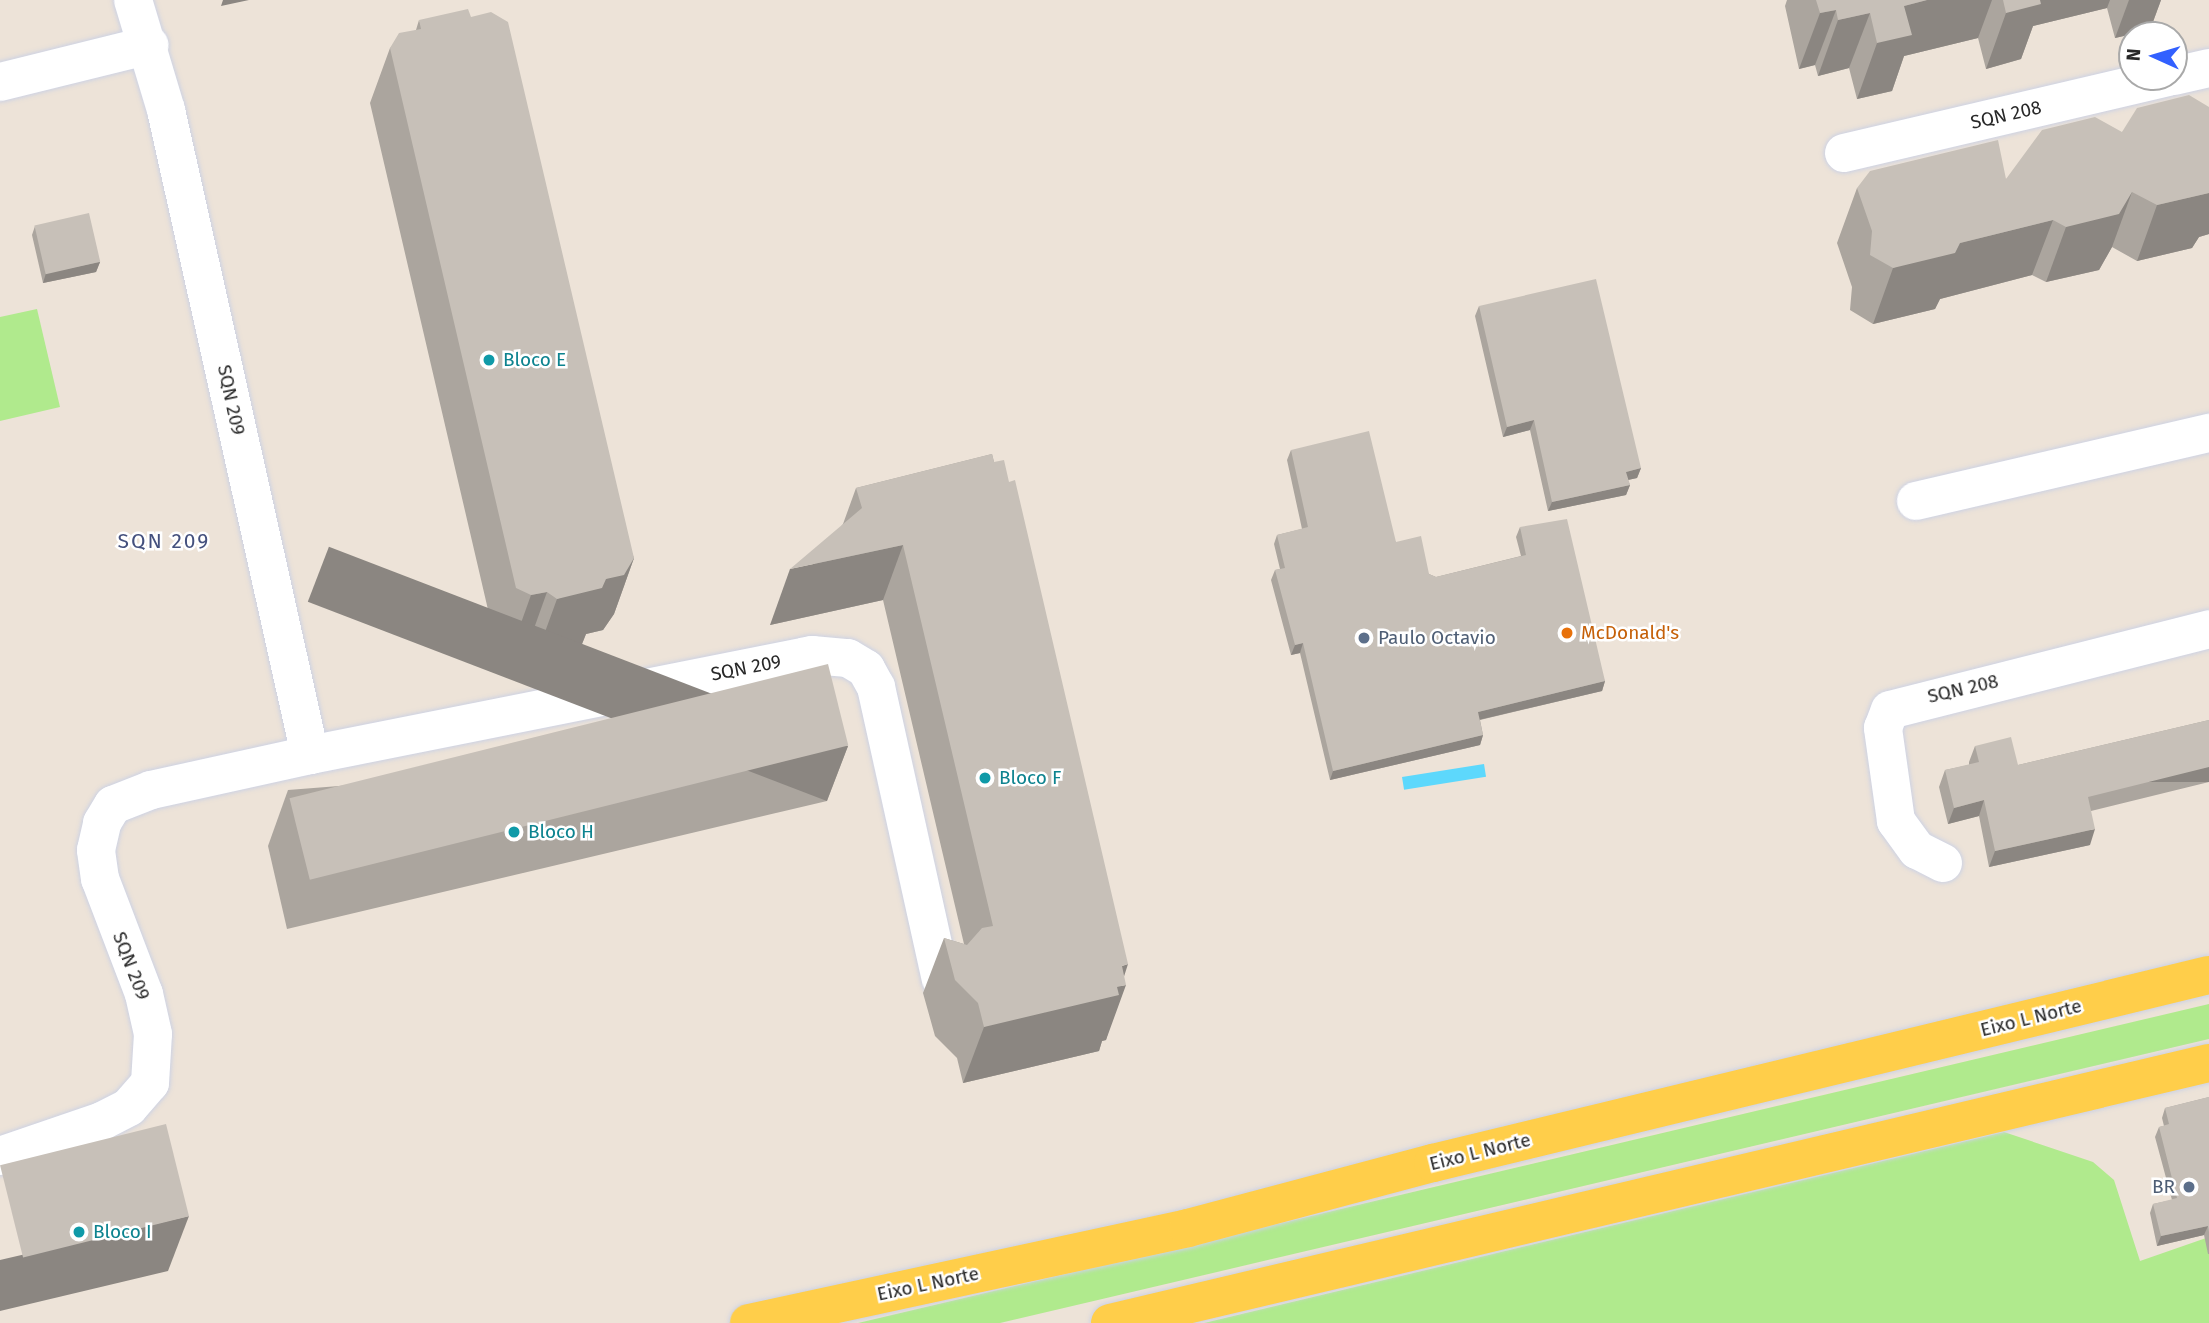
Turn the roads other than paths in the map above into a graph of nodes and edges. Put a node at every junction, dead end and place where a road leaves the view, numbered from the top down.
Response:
1 (133, 0) edge
2 (149, 45) junction
3 (2209, 68) edge
4 (2188, 73) edge
5 (0, 82) edge
6 (2118, 89) edge
7 (1844, 153) dead end
8 (2209, 433) edge
9 (1916, 501) dead end
10 (2209, 629) edge
11 (310, 755) junction
12 (1943, 863) dead end
13 (2209, 975) edge
14 (941, 979) dead end
15 (2209, 1063) edge
16 (0, 1156) edge
17 (749, 1323) edge
18 (1110, 1323) edge

1 - 2 street, SQN 209
2 - 5 street
2 - 11 street, SQN 209
3 - 4 street
6 - 7 street, SQN 208
8 - 9 street
10 - 12 street, SQN 208
11 - 14 street, SQN 209
11 - 16 street, SQN 209
13 - 17 main road, Eixo L Norte
15 - 18 main road

